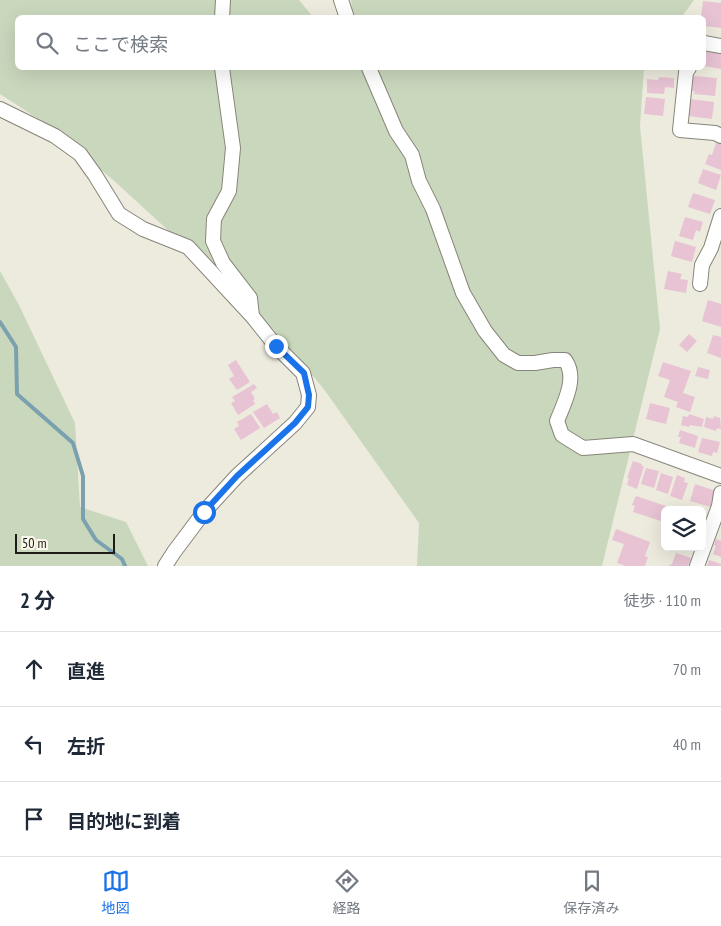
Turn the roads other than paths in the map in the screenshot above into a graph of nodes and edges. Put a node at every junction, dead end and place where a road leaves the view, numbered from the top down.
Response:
1 (223, 0) edge
2 (341, 0) edge
3 (222, 15) edge
4 (346, 15) edge
5 (706, 43) edge
6 (721, 46) edge
7 (222, 70) edge
8 (370, 70) edge
9 (688, 70) edge
10 (0, 109) edge
11 (721, 136) edge
12 (721, 216) edge
13 (700, 284) dead end
14 (252, 316) junction
15 (721, 476) edge
16 (721, 493) edge
17 (165, 566) edge
18 (697, 566) edge

1 - 3 street
2 - 4 street
5 - 6 street
7 - 14 street
8 - 15 street
9 - 11 street
10 - 14 street
12 - 13 street
14 - 17 street
16 - 18 street

